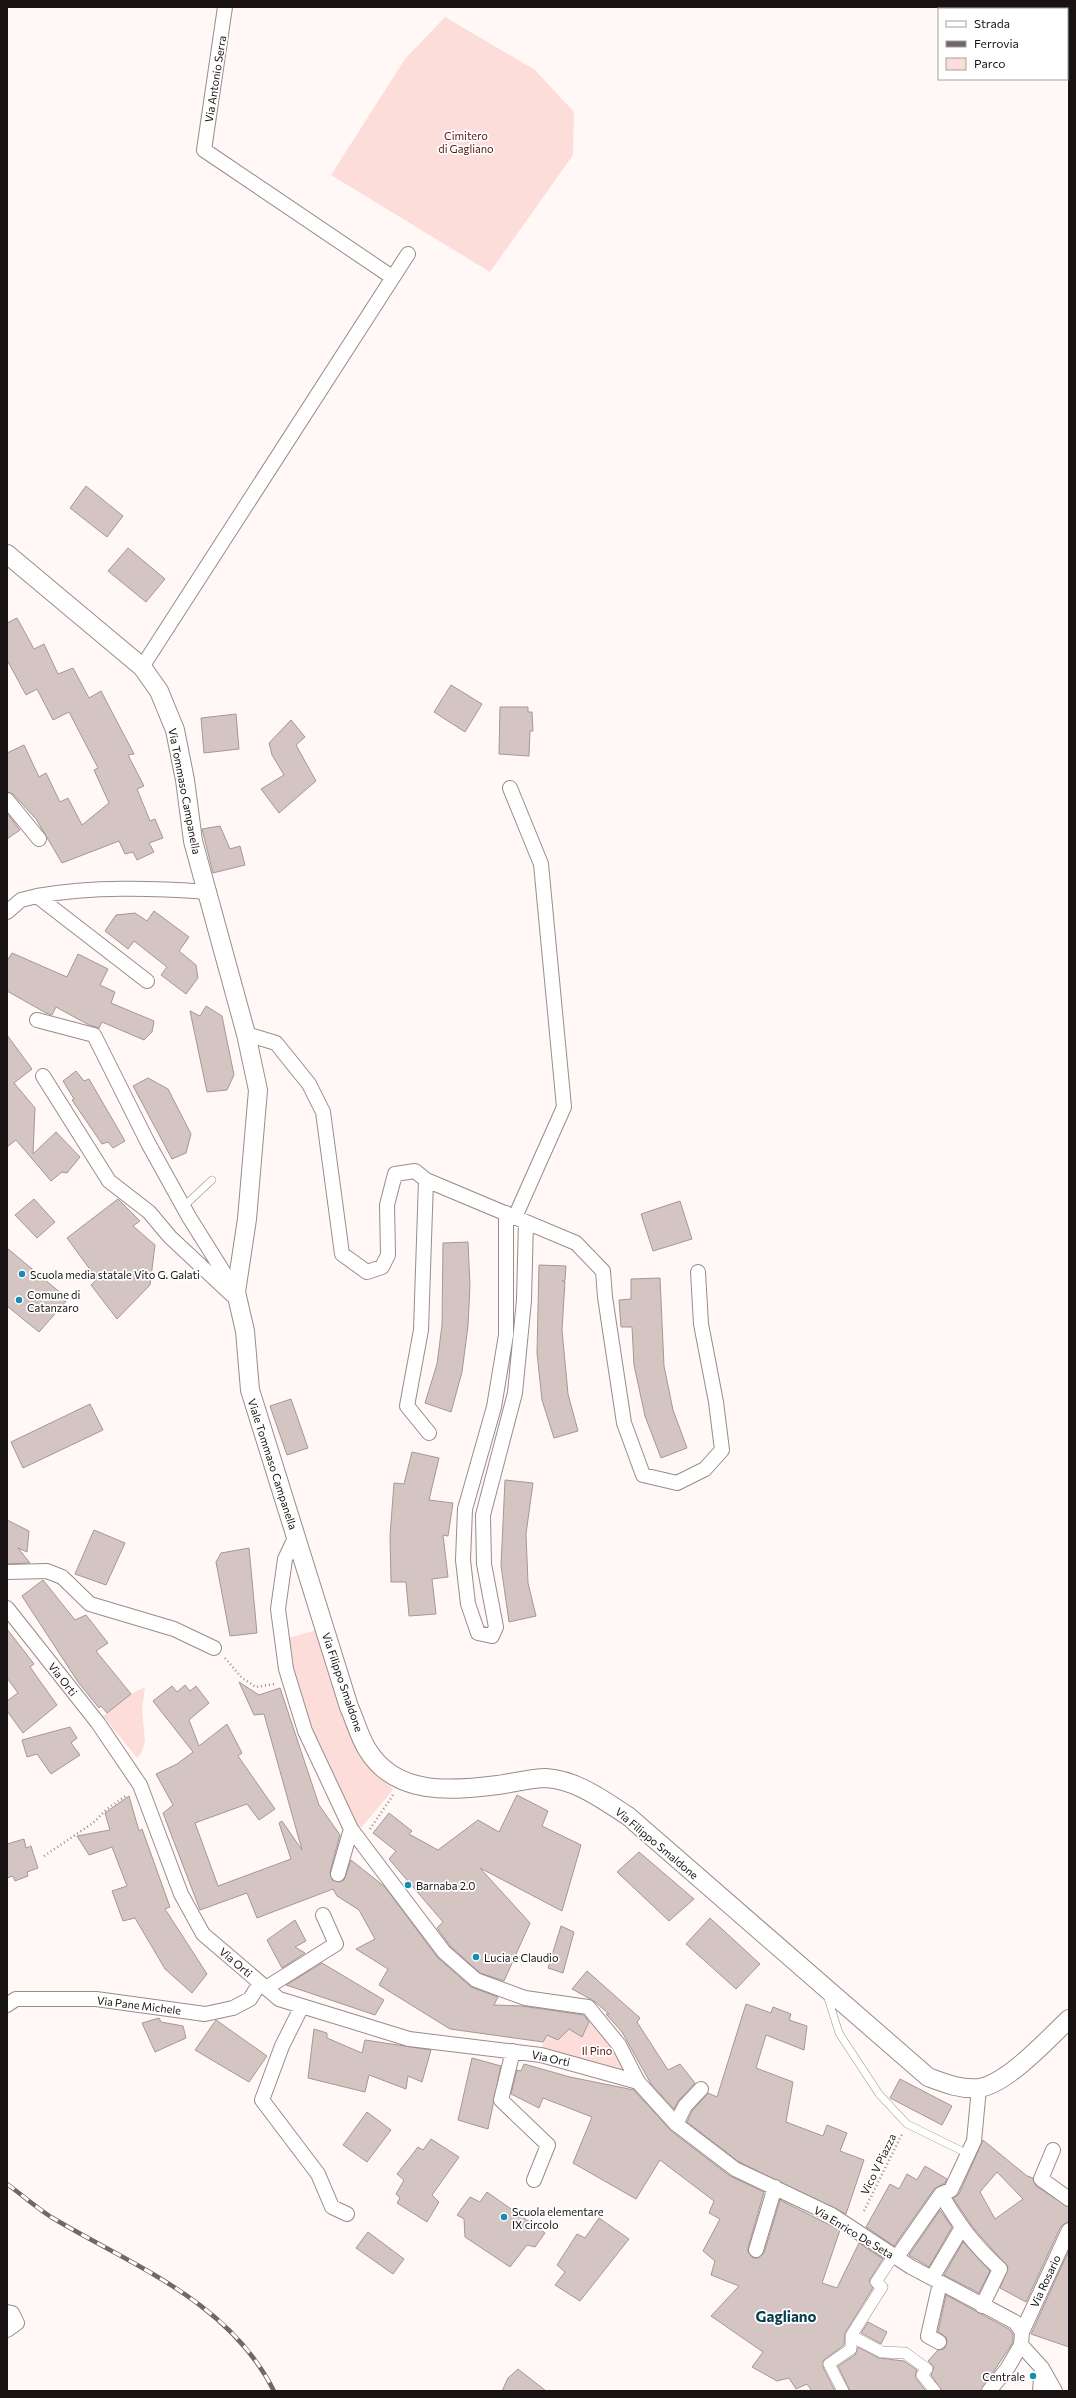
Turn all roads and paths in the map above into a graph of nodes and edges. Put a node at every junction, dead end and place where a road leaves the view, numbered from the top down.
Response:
1 (225, 7) edge
2 (408, 254) dead end
3 (392, 277) junction
4 (7, 554) edge
5 (142, 668) junction
6 (510, 788) dead end
7 (7, 800) edge
8 (40, 839) dead end
9 (209, 892) junction
10 (37, 896) junction
11 (21, 900) junction
12 (7, 904) edge
13 (7, 912) edge
14 (147, 981) dead end
15 (37, 1020) dead end
16 (246, 1034) junction
17 (43, 1076) dead end
18 (258, 1090) joint
19 (212, 1180) dead end
20 (426, 1180) junction
21 (183, 1207) junction
22 (515, 1218) junction
23 (698, 1272) dead end
24 (237, 1296) junction
25 (429, 1433) dead end
26 (296, 1536) junction
27 (7, 1572) edge
28 (7, 1608) edge
29 (214, 1648) joint
30 (290, 1681) junction
31 (134, 1776) junction
32 (402, 1781) junction
33 (351, 1829) junction
34 (362, 1842) junction
35 (44, 1856) dead end
36 (338, 1874) dead end
37 (323, 1915) dead end
38 (263, 1985) junction
39 (825, 1989) junction
40 (7, 2005) edge
41 (302, 2006) junction
42 (1069, 2019) edge
43 (513, 2051) junction
44 (638, 2082) junction
45 (979, 2088) junction
46 (701, 2089) dead end
47 (676, 2124) junction
48 (907, 2124) junction
49 (960, 2150) dead end
50 (1053, 2150) dead end
51 (534, 2180) dead end
52 (775, 2188) junction
53 (941, 2194) junction
54 (1069, 2199) edge
55 (864, 2211) dead end
56 (347, 2214) dead end
57 (961, 2229) junction
58 (1069, 2230) edge
59 (756, 2250) dead end
60 (895, 2256) junction
61 (936, 2281) junction
62 (982, 2306) junction
63 (7, 2312) edge
64 (7, 2330) edge
65 (851, 2336) junction
66 (1021, 2339) junction
67 (939, 2342) dead end
68 (1042, 2368) junction
69 (843, 2391) edge
70 (935, 2391) edge
71 (989, 2391) edge
72 (1040, 2391) edge
73 (1055, 2391) edge

1 - 3 street, Via Antonio Serra
2 - 3 street
3 - 5 street
4 - 5 street, Via Tommaso Campanella
5 - 9 street, Via Tommaso Campanella
6 - 22 street
7 - 8 street
9 - 10 street
9 - 16 street, Via Tommaso Campanella
10 - 11 street
10 - 14 street
11 - 12 street
11 - 13 street
15 - 21 street
16 - 18 street, Via Tommaso Campanella
16 - 20 street
17 - 24 street
18 - 24 street, Viale Tommaso Campanella
19 - 21 lane
20 - 22 street
20 - 25 street
21 - 24 street
22 - 22 street
22 - 23 street
24 - 26 street, Viale Tommaso Campanella
26 - 30 street, Viale Tommaso Campanella
26 - 32 street, Via Filippo Smaldone
27 - 29 street
28 - 31 street, Via Orti
29 - 30 path
30 - 33 street, Viale Tommaso Campanella
31 - 35 path
31 - 38 street, Via Orti
32 - 34 path
32 - 39 street, Via Filippo Smaldone
33 - 34 street, Viale Tommaso Campanella
33 - 36 street
34 - 44 street, Viale Tommaso Campanella
37 - 38 street
38 - 40 street, Via Pane Michele
38 - 41 street, Via Orti
39 - 45 street, Via Filippo Smaldone
39 - 48 lane
41 - 43 street, Via Orti
41 - 56 street
42 - 45 street, Via Filippo Smaldone
43 - 44 street, Via Orti
43 - 51 street
44 - 47 street, Via Enrico De Seta
45 - 53 street
46 - 47 street
47 - 52 street, Via Enrico De Seta
48 - 49 lane
48 - 55 path, Vico V Piazza
50 - 54 street
52 - 59 street
52 - 60 street, Via Enrico De Seta
53 - 57 street
53 - 60 street
57 - 61 street
57 - 62 street
58 - 66 street, Via Rosario
60 - 61 street, Via Enrico De Seta
60 - 65 street
61 - 62 street, Via Enrico De Seta
61 - 67 street
62 - 66 street, Via Enrico De Seta
63 - 64 street
65 - 69 street
65 - 70 street
66 - 68 street, Via Enrico De Seta
66 - 71 street, Via Rosario
68 - 72 street
68 - 73 street, Via Enrico De Seta

